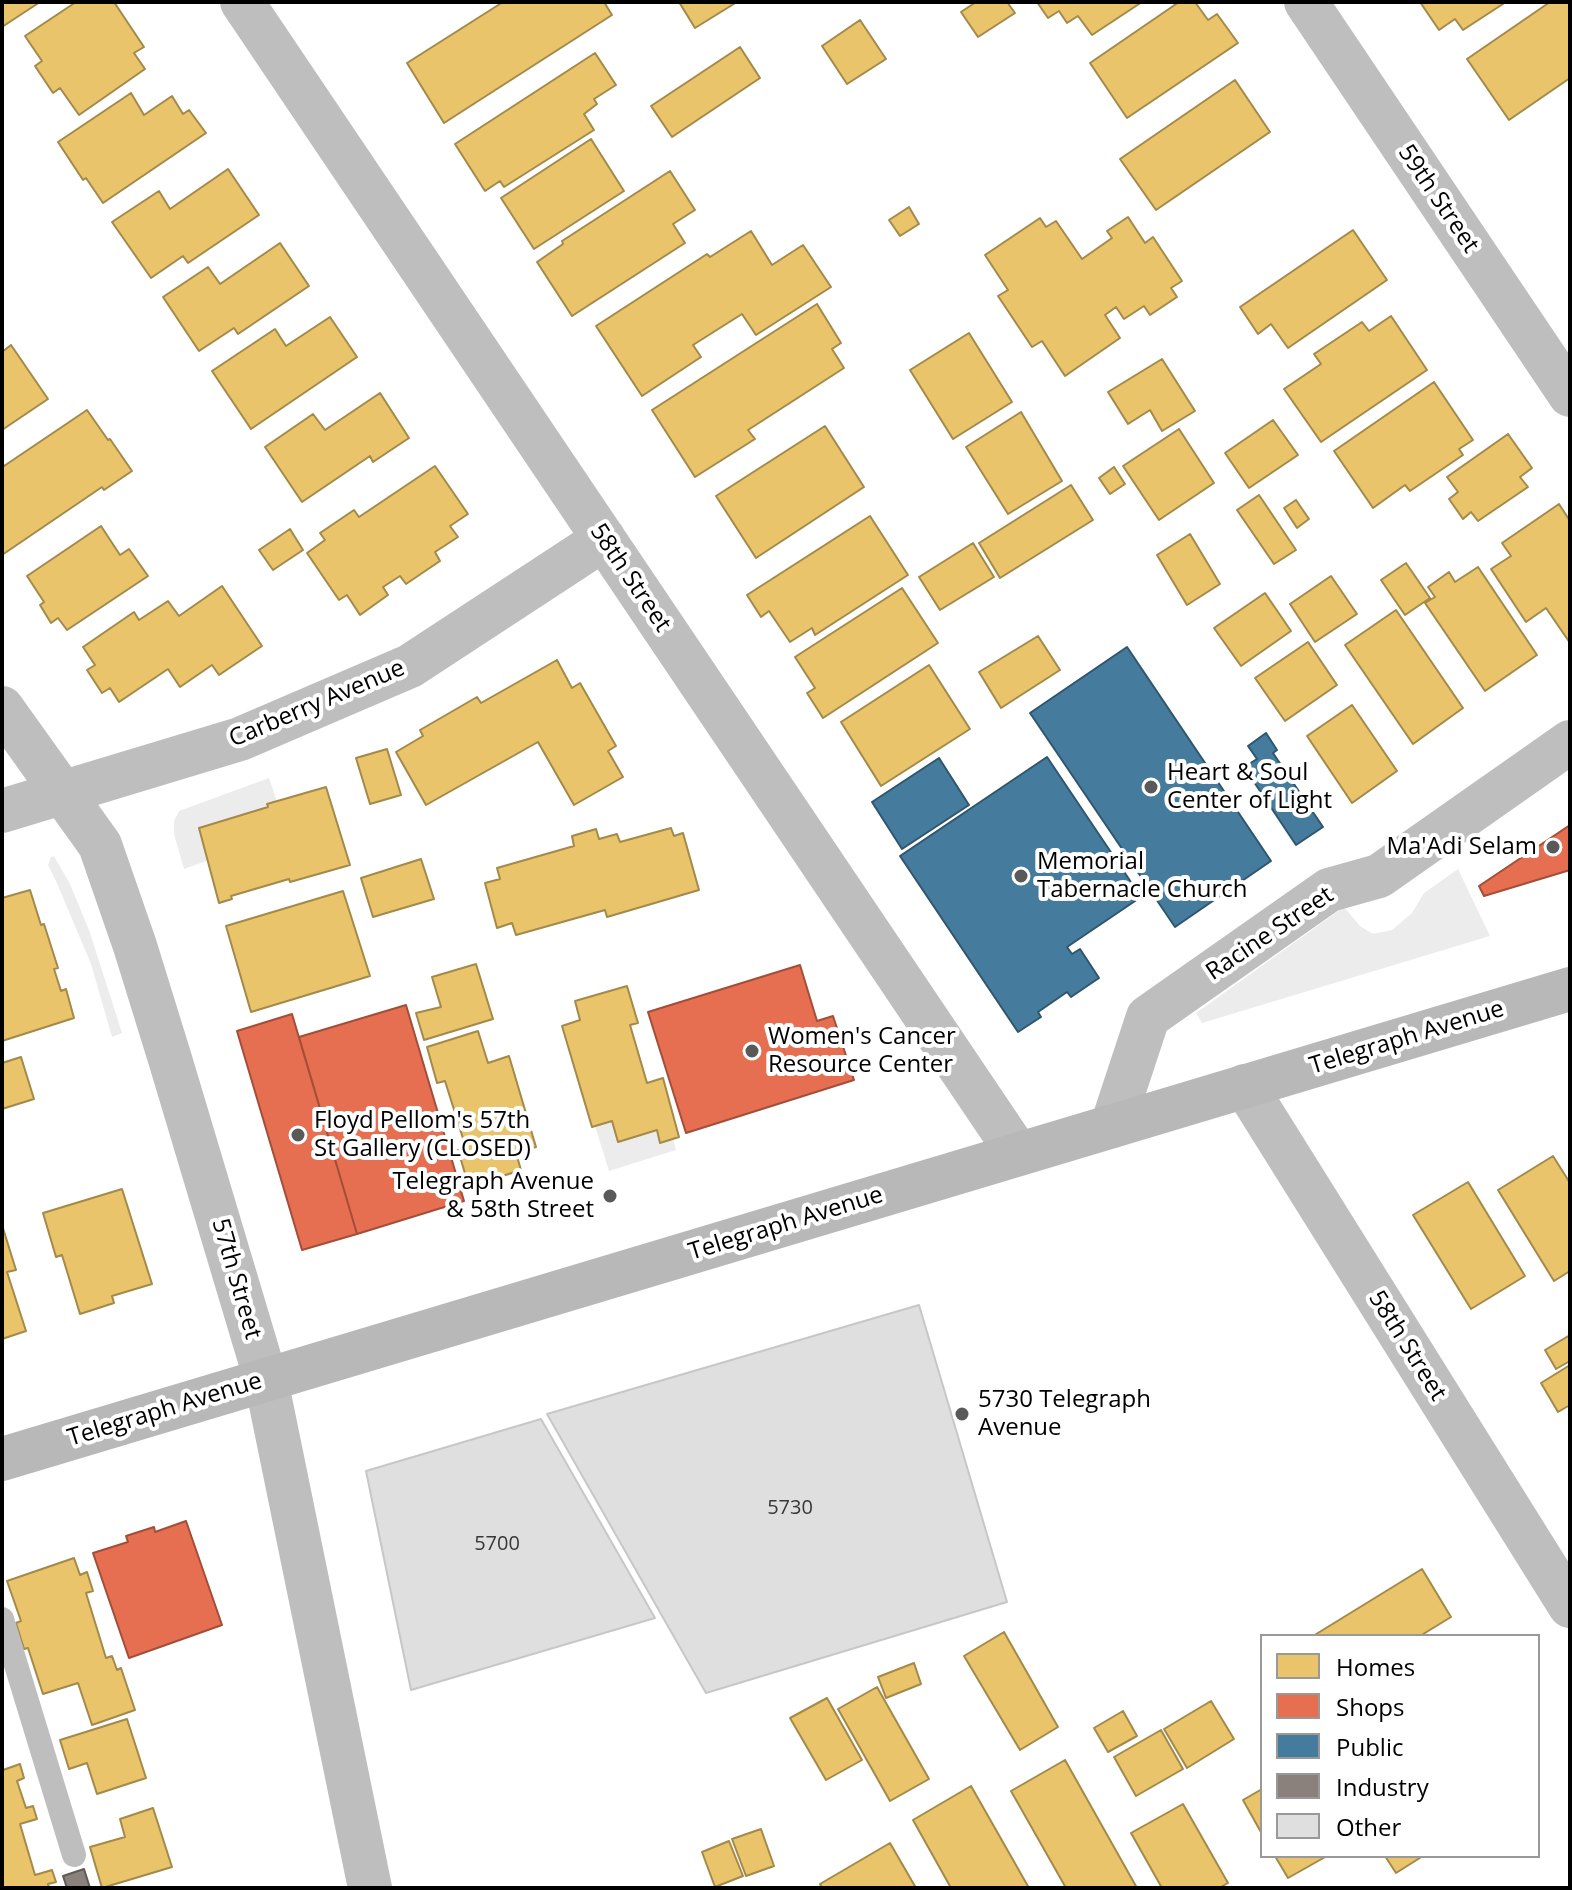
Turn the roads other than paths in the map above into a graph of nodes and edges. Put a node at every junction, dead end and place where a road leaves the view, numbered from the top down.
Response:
1 (242, 2) edge
2 (1306, 2) edge
3 (1570, 395) edge
4 (604, 539) junction
5 (2, 708) edge
6 (1570, 742) edge
7 (62, 792) junction
8 (2, 811) edge
9 (1570, 989) edge
10 (1245, 1086) junction
11 (1112, 1126) junction
12 (1018, 1154) junction
13 (266, 1380) junction
14 (2, 1459) edge
15 (1570, 1606) edge
16 (2, 1619) edge
17 (74, 1855) dead end
18 (370, 1888) edge

1 - 4 street, 58th Street
2 - 3 street, 59th Street
4 - 7 street, Carberry Avenue
4 - 12 street, 58th Street
5 - 7 street, 57th Street
6 - 11 street, Racine Street
7 - 8 street, Carberry Avenue
7 - 13 street, 57th Street
9 - 10 main road, Telegraph Avenue
10 - 11 main road, Telegraph Avenue
10 - 15 street, 58th Street
11 - 12 main road, Telegraph Avenue
12 - 13 main road, Telegraph Avenue
13 - 14 main road, Telegraph Avenue
13 - 18 street, 57th Street
16 - 17 lane

